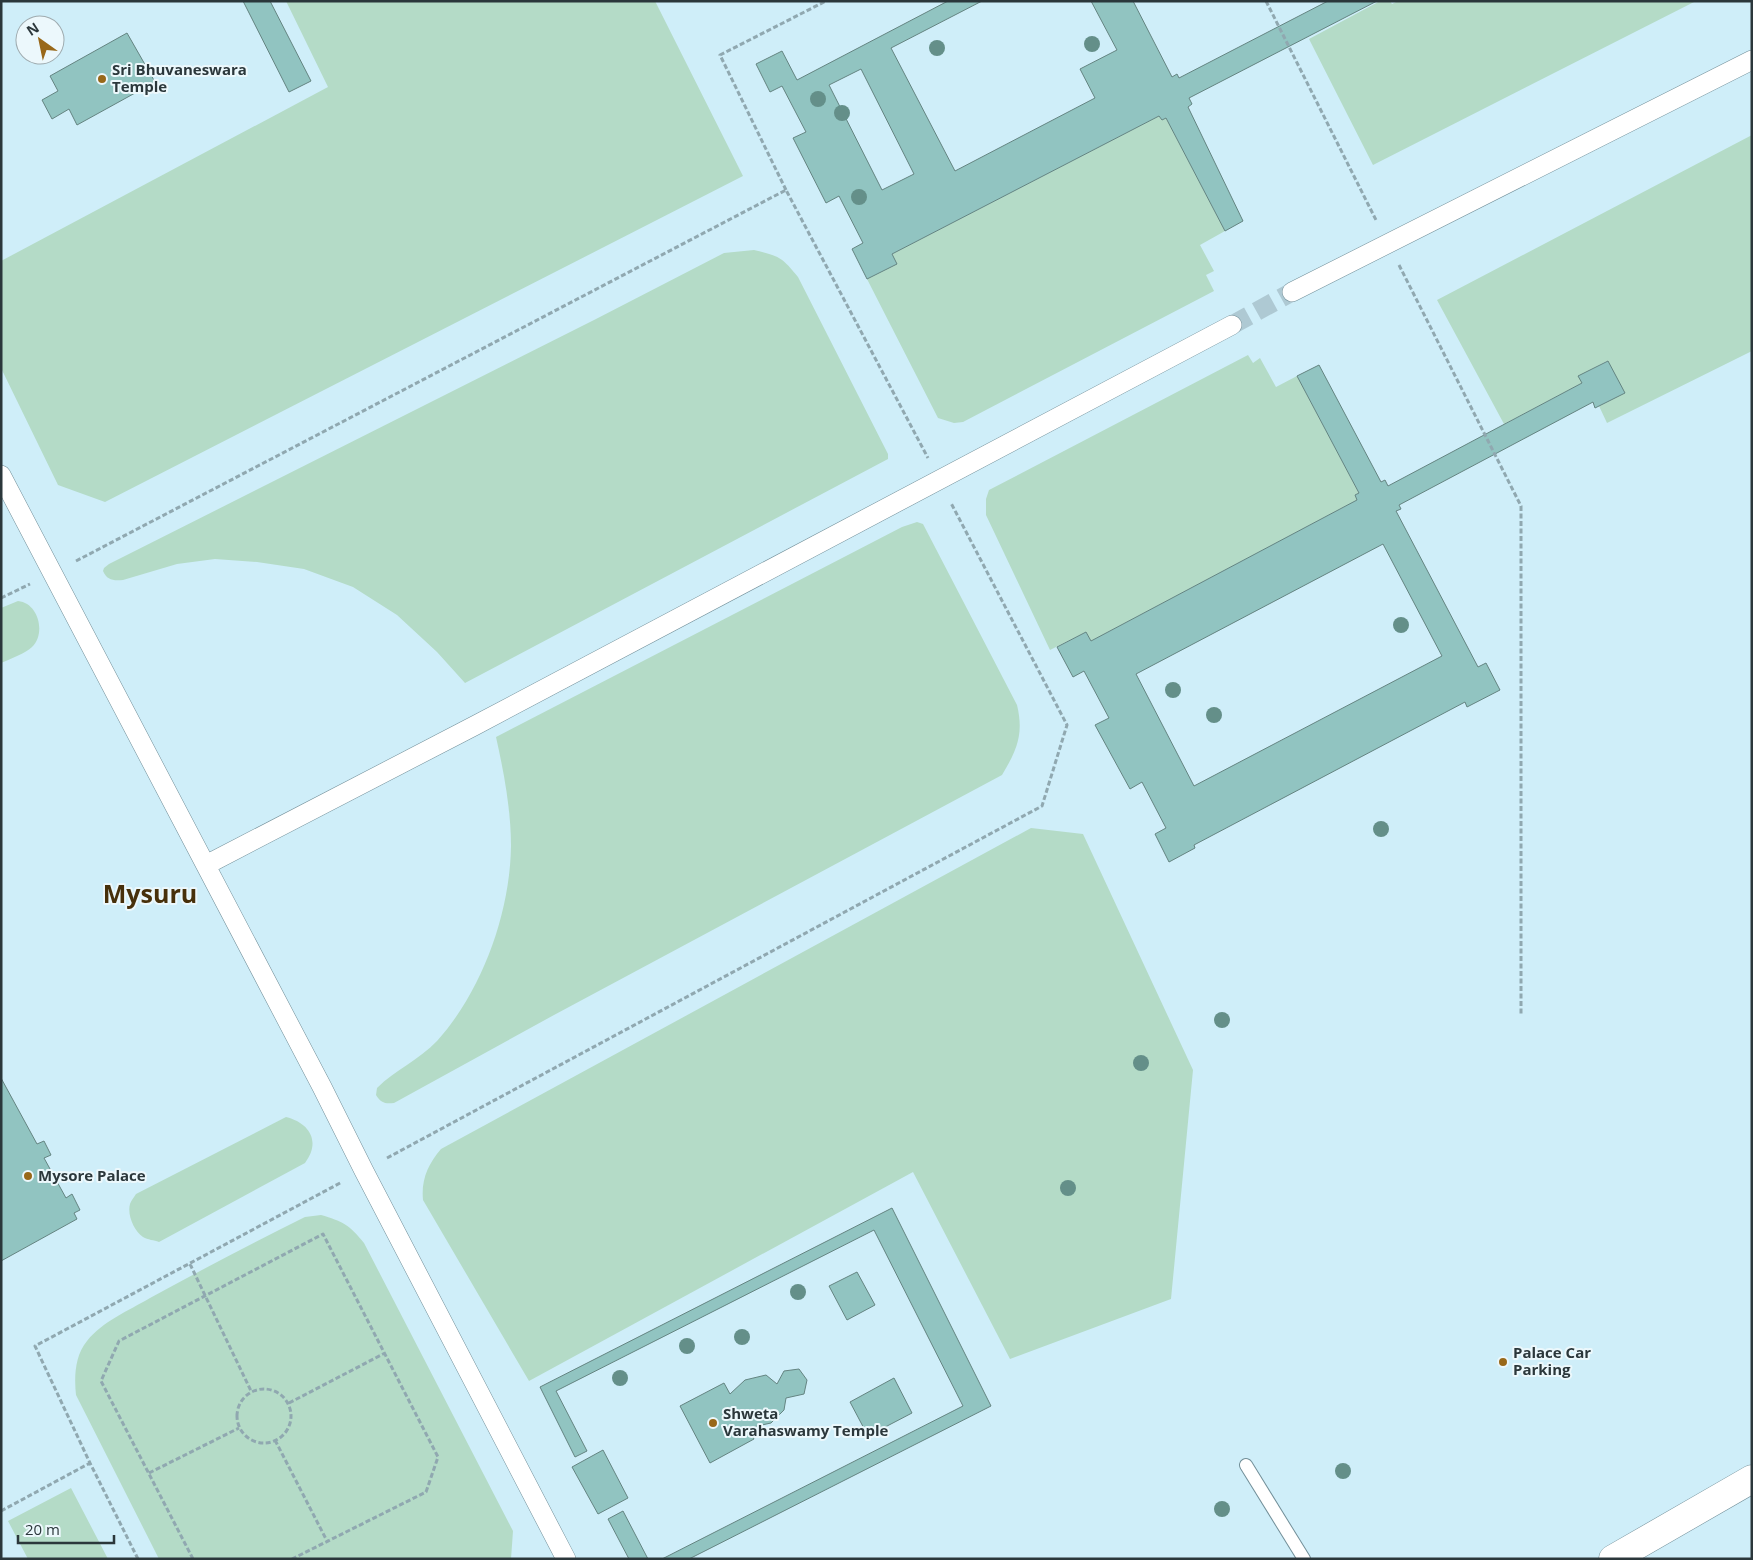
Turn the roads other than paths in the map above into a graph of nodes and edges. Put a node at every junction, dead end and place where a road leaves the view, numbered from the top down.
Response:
1 (1752, 60) edge
2 (1292, 292) tunnel mouth
3 (1232, 325) tunnel mouth
4 (1, 475) edge
5 (206, 864) junction
6 (1246, 1465) dead end
7 (1752, 1479) edge
8 (566, 1559) edge
9 (1304, 1559) edge
10 (1613, 1559) edge

1 - 2 street
3 - 5 street
4 - 5 street
5 - 8 street
6 - 9 lane
7 - 10 street

